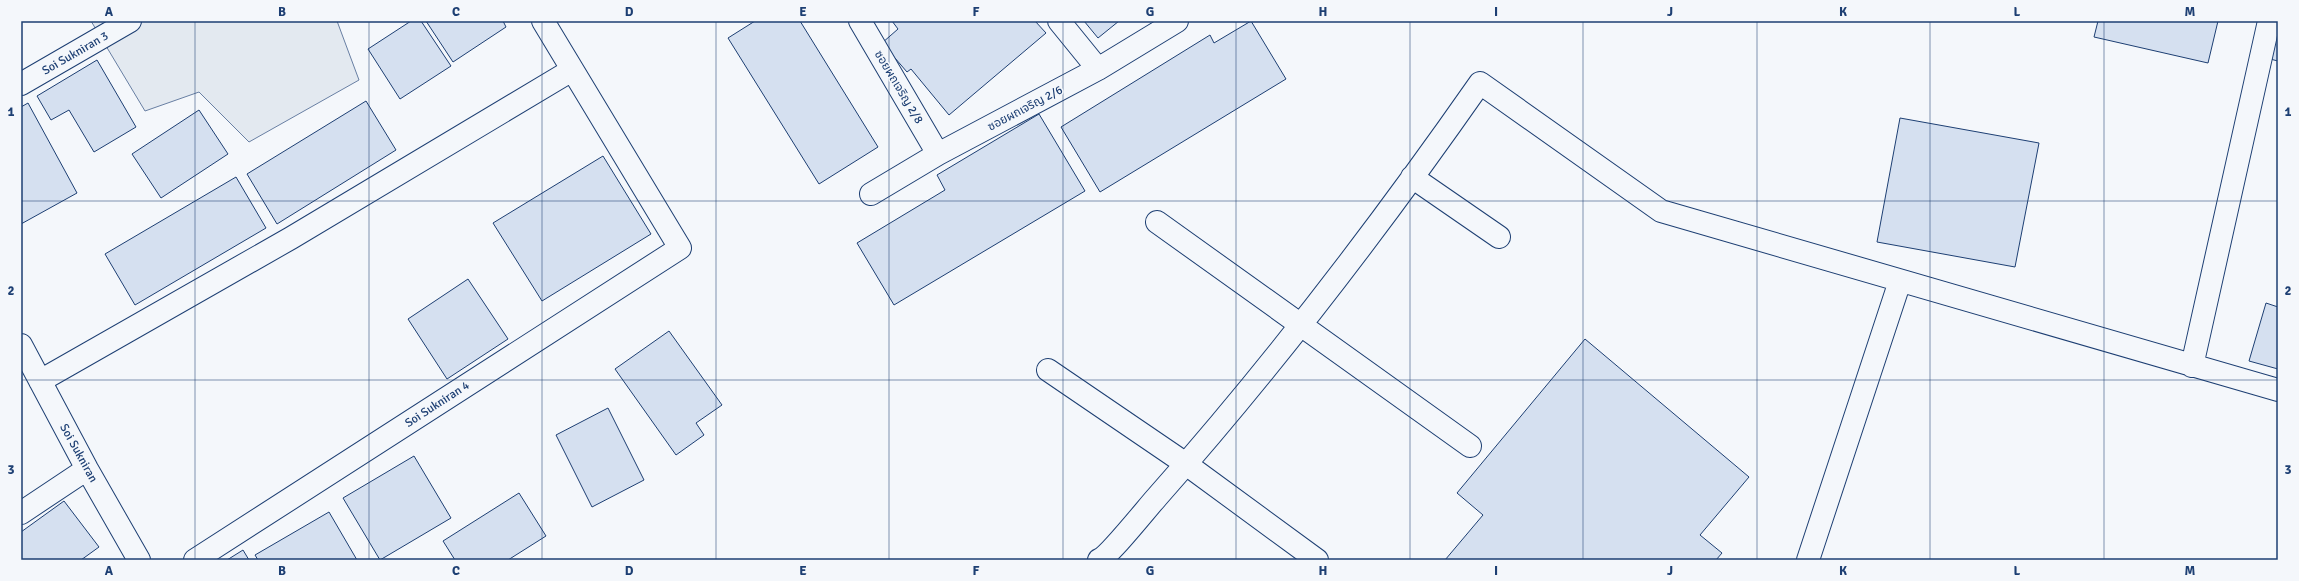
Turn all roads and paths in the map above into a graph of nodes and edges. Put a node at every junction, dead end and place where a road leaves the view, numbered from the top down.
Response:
1 (130, 21) edge
2 (543, 21) edge
3 (860, 21) edge
4 (1058, 21) edge
5 (1177, 21) edge
6 (2269, 21) edge
7 (1098, 69) junction
8 (572, 70) junction
9 (21, 84) edge
10 (938, 154) junction
11 (1412, 177) junction
12 (871, 194) dead end
13 (1157, 222) dead end
14 (1499, 237) dead end
15 (1900, 281) junction
16 (1301, 324) junction
17 (21, 345) edge
18 (2192, 366) junction
19 (1048, 370) dead end
20 (40, 381) junction
21 (2278, 390) edge
22 (1470, 446) dead end
23 (1186, 464) junction
24 (87, 469) junction
25 (21, 513) edge
26 (139, 560) edge
27 (195, 560) edge
28 (1099, 560) edge
29 (1317, 560) edge
30 (1808, 560) edge

1 - 9 street, Soi Sukniran 3
2 - 8 street
3 - 10 street, ซอยผถเจริญ 2/8
4 - 7 street
5 - 7 street, ซอยผถเจริญ 2/6
6 - 18 street
7 - 10 street, ซอยผถเจริญ 2/6
8 - 20 street
8 - 27 street, Soi Sukniran 4
10 - 12 street, ซอยผถเจริญ 2/6
11 - 14 street
11 - 15 street
11 - 16 street
13 - 16 street
15 - 18 street
15 - 30 street
16 - 22 street
16 - 23 street
17 - 20 street, Soi Sukniran
18 - 21 street
19 - 23 street
20 - 24 street, Soi Sukniran
23 - 28 street
23 - 29 street
24 - 25 street
24 - 26 street, Soi Sukniran

